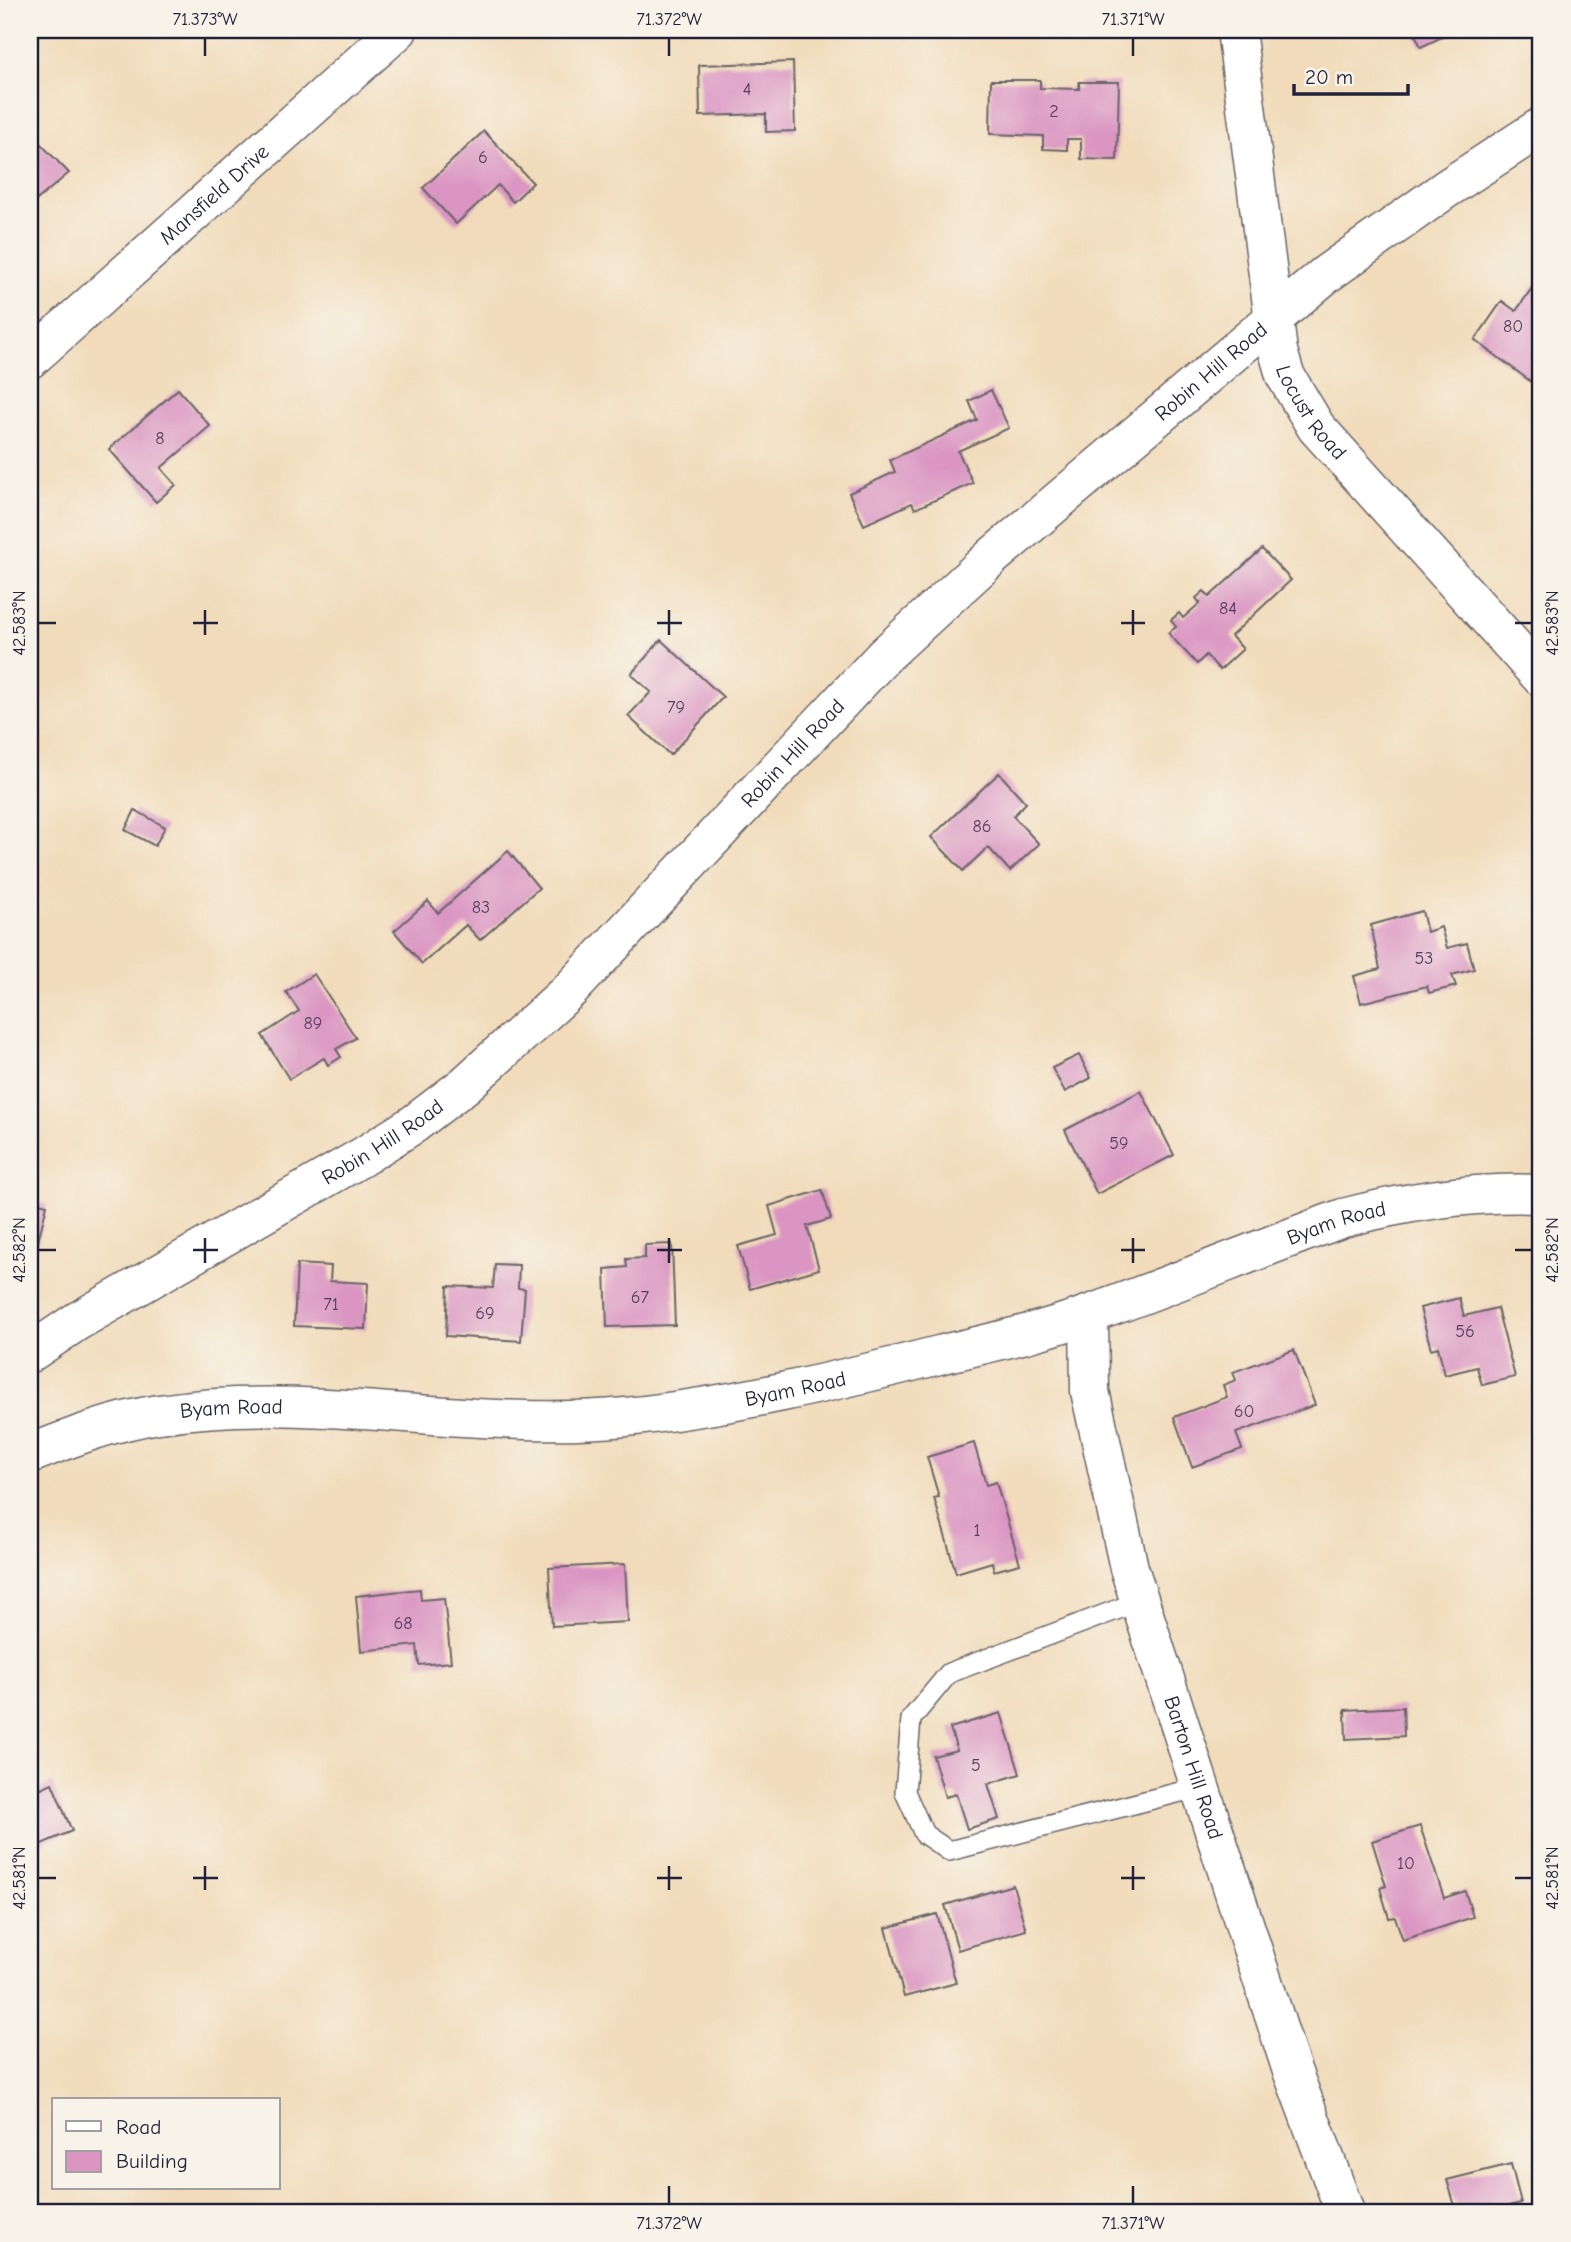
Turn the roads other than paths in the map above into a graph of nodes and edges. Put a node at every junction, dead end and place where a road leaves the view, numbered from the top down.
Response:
1 (398, 30) edge
2 (1236, 30) edge
3 (1541, 127) edge
4 (1274, 317) junction
5 (30, 359) edge
6 (1541, 677) edge
7 (1541, 1194) edge
8 (1089, 1315) junction
9 (30, 1353) edge
10 (30, 1454) edge
11 (1140, 1601) junction
12 (1199, 1787) junction
13 (1345, 2212) edge

1 - 5 street, Mansfield Drive
2 - 4 street, Locust Road
3 - 4 street, Robin Hill Road
4 - 6 street, Locust Road
4 - 9 street, Robin Hill Road
7 - 8 street, Byam Road
8 - 10 street, Byam Road
8 - 11 street, Barton Hill Road
11 - 12 street, Barton Hill Road
11 - 12 lane
12 - 13 street, Barton Hill Road

